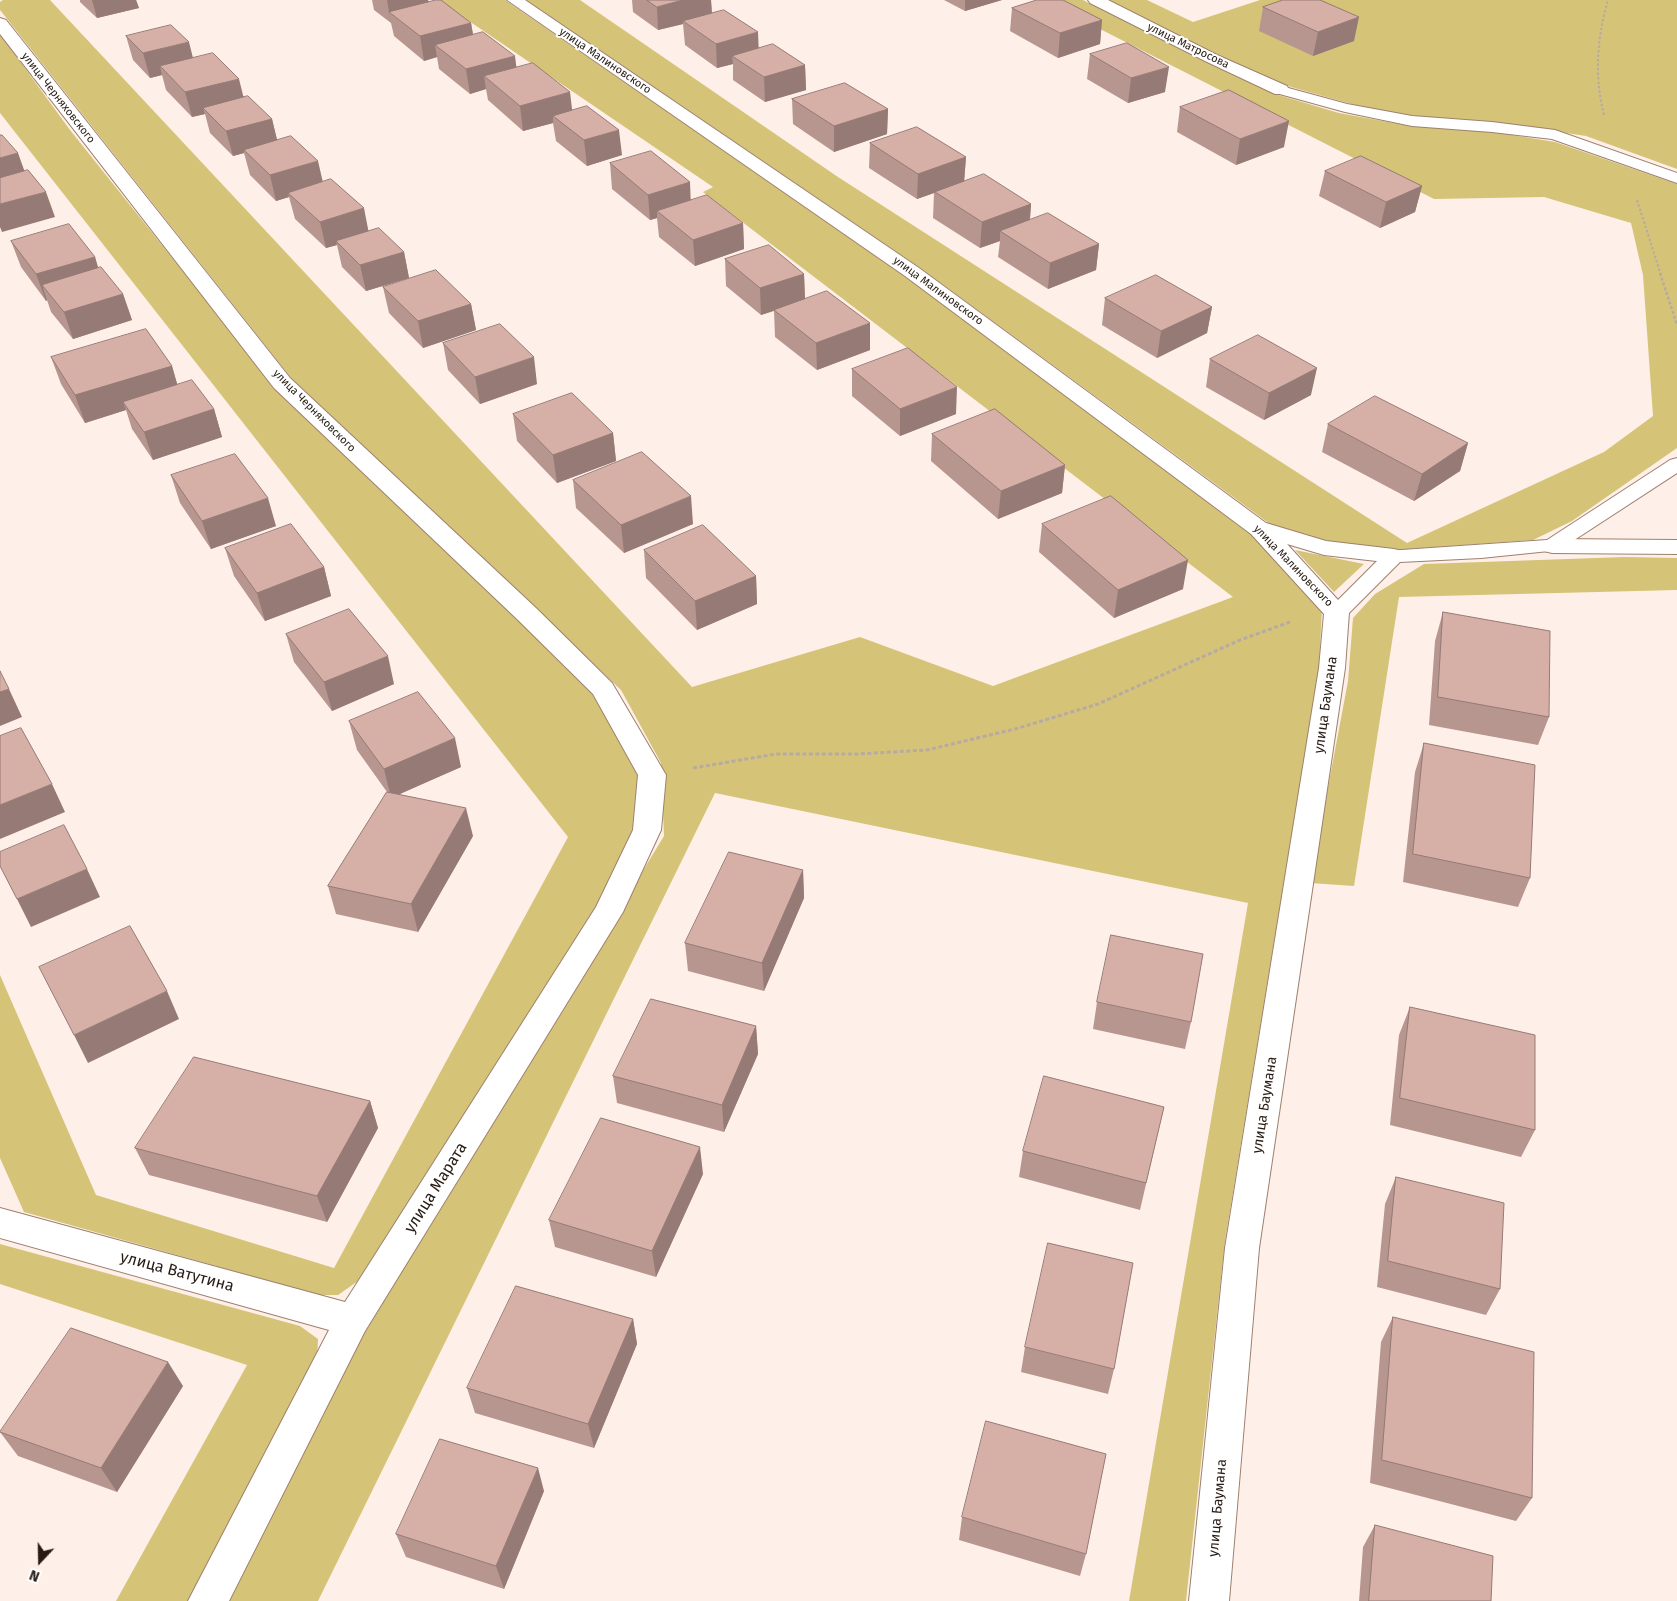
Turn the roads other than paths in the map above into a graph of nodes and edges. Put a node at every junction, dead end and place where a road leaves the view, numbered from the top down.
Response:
1 (515, 0) edge
2 (1096, 0) edge
3 (0, 23) edge
4 (1281, 90) joint
5 (1677, 178) edge
6 (1677, 464) edge
7 (1260, 529) junction
8 (1552, 546) junction
9 (1677, 547) edge
10 (1394, 556) junction
11 (1337, 612) junction
12 (652, 775) joint
13 (3, 1218) edge
14 (353, 1320) junction
15 (208, 1601) edge
16 (1209, 1601) edge

1 - 7 street, улица Малиновского
2 - 4 street, улица Матросова
3 - 12 street, улица Черняховского
4 - 5 lane
6 - 8 lane
7 - 10 street
7 - 11 street, улица Малиновского
8 - 9 street
8 - 10 lane
10 - 11 lane
11 - 16 street, улица Баумана
12 - 14 street, улица Марата
13 - 14 street, улица Ватутина
14 - 15 street, улица Марата

